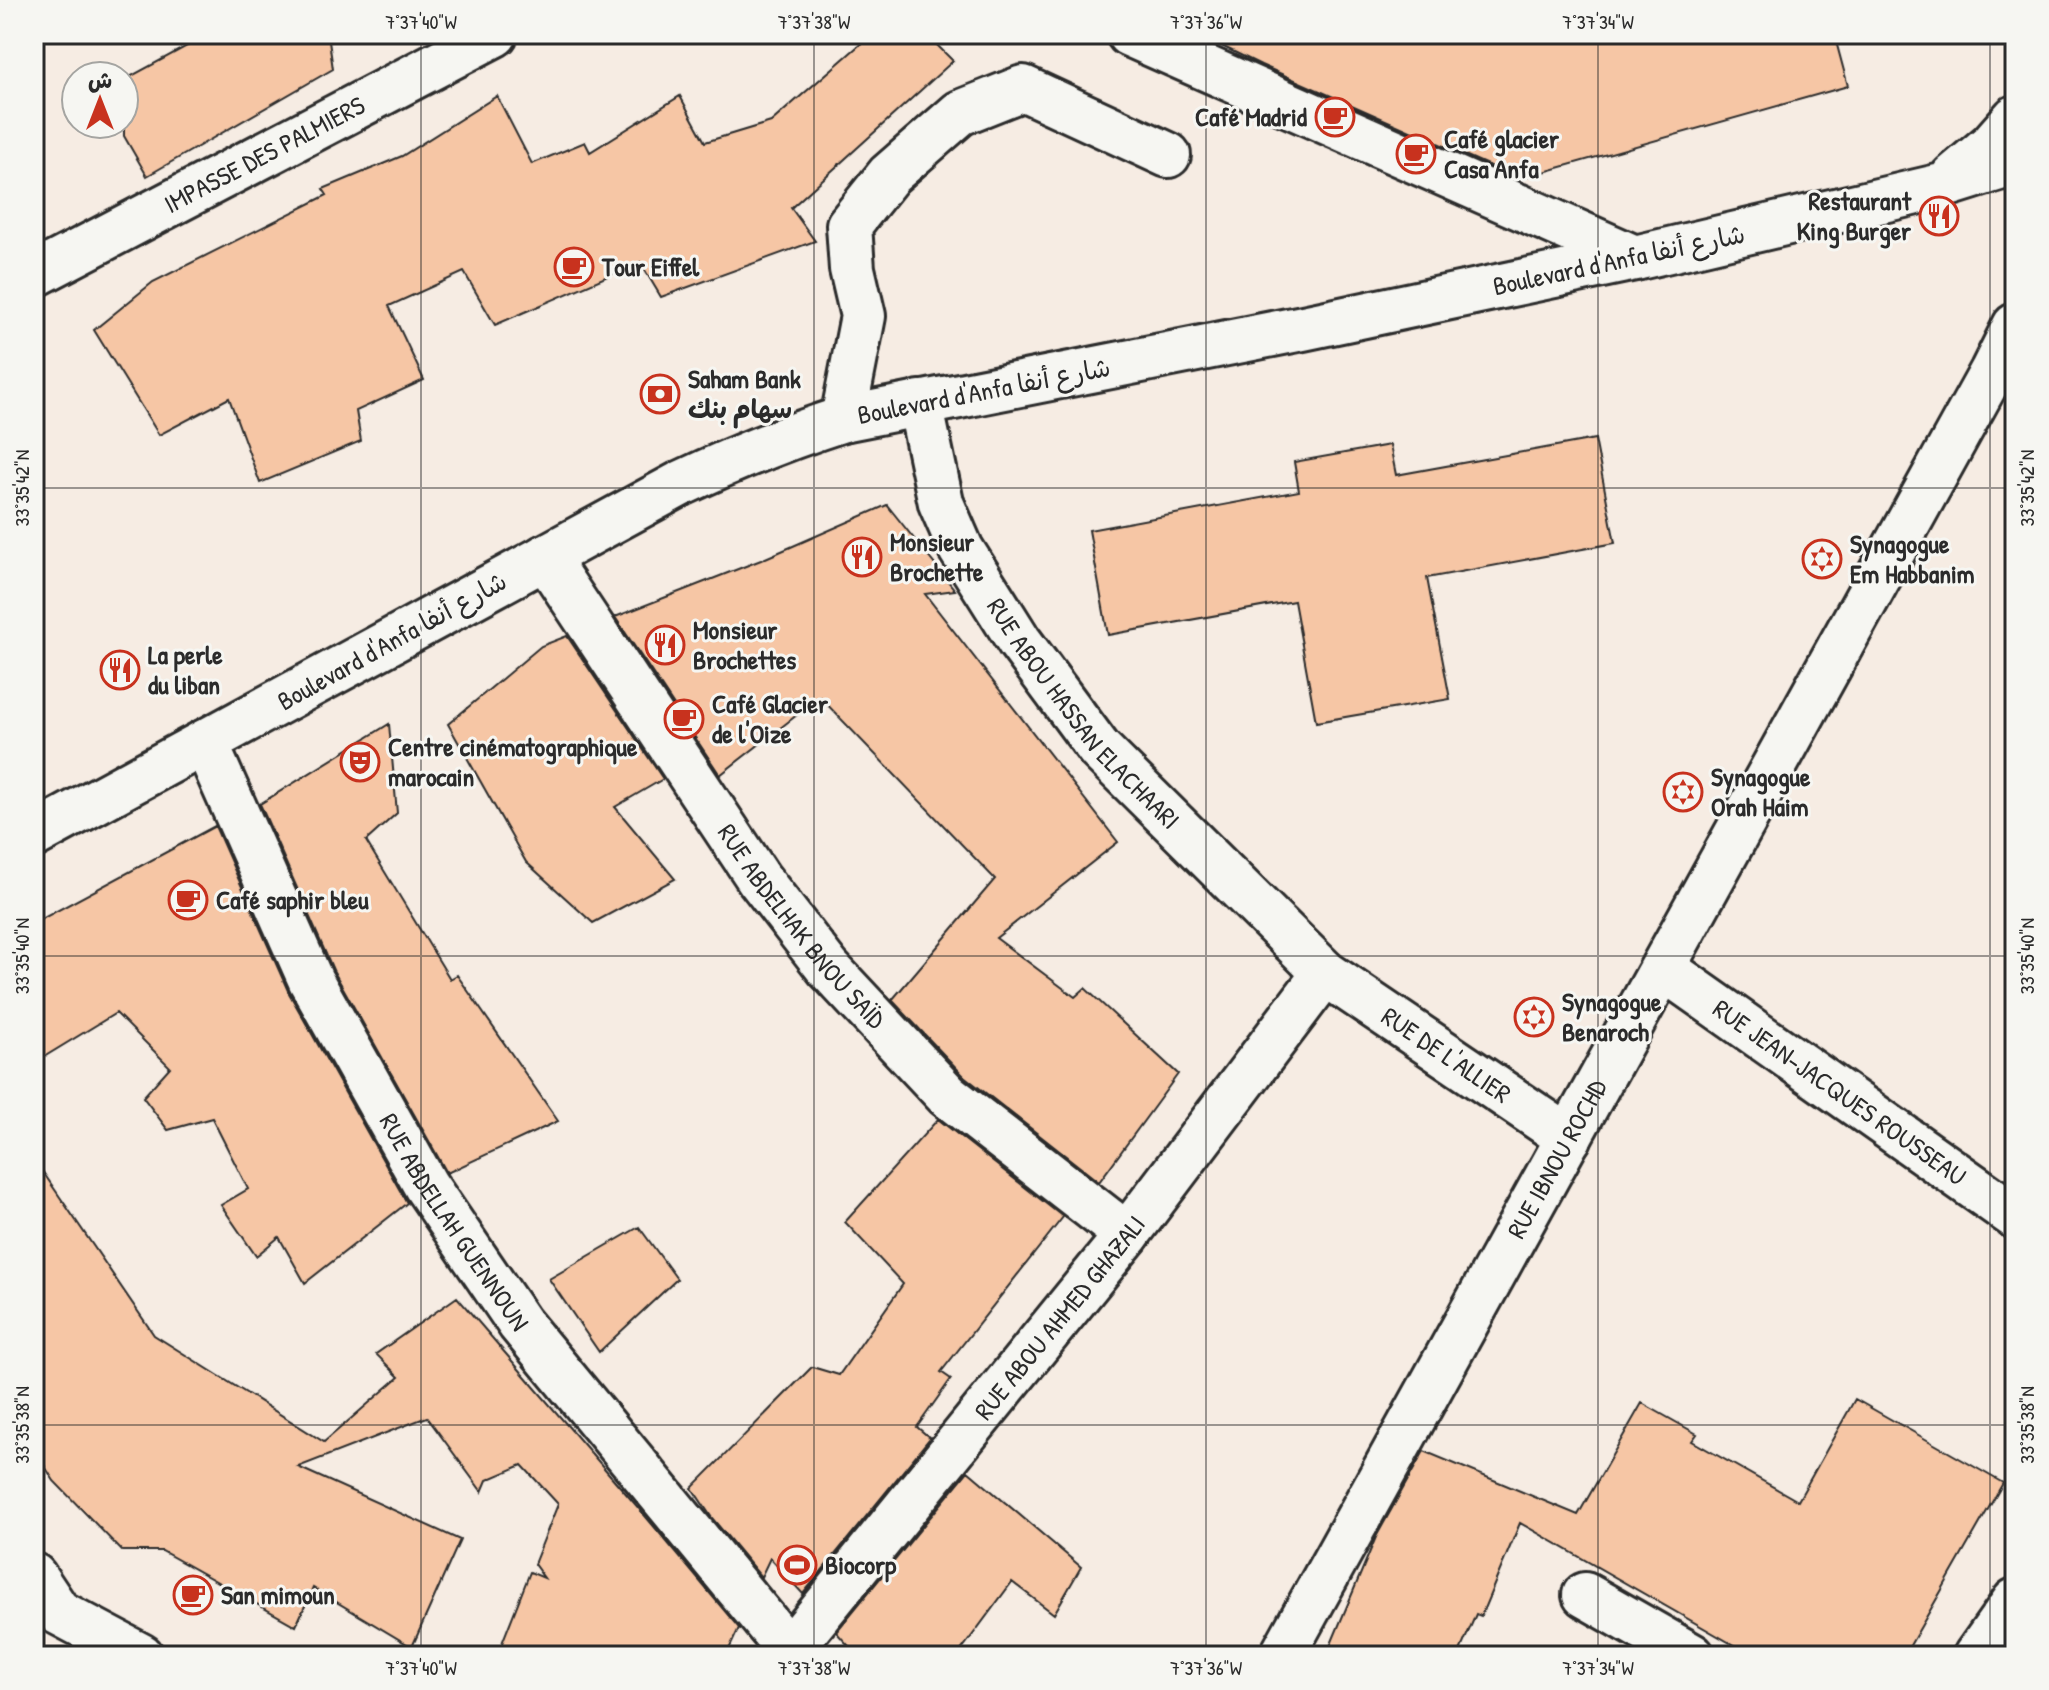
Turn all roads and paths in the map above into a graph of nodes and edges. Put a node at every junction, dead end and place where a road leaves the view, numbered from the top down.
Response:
1 (495, 34) edge
2 (1129, 34) edge
3 (2015, 118) edge
4 (1168, 155) dead end
5 (2015, 164) edge
6 (1942, 186) junction
7 (1635, 258) junction
8 (34, 275) edge
9 (2015, 326) edge
10 (2004, 380) edge
11 (920, 403) junction
12 (843, 419) junction
13 (545, 557) junction
14 (205, 742) junction
15 (34, 835) edge
16 (1663, 968) junction
17 (1325, 973) junction
18 (1569, 1138) junction
19 (2015, 1216) edge
20 (1127, 1235) junction
21 (34, 1576) edge
22 (1585, 1595) dead end
23 (2015, 1601) edge
24 (46, 1621) edge
25 (787, 1652) edge
26 (141, 1656) edge
27 (1282, 1656) edge
28 (1692, 1656) edge
29 (1976, 1656) edge

1 - 8 street, IMPASSE DES PALMIERS
2 - 7 street
3 - 6 street
4 - 12 street
5 - 6 street, Boulevard d'Anfa شارع أنفا
6 - 7 street, Boulevard d'Anfa شارع أنفا
7 - 11 street, Boulevard d'Anfa شارع أنفا
9 - 10 street, RUE IBNOU ROCHD
10 - 16 street, RUE IBNOU ROCHD
11 - 12 street, Boulevard d'Anfa شارع أنفا
11 - 17 street, RUE ABOU HASSAN ELACHAARI
12 - 13 street, Boulevard d'Anfa شارع أنفا
13 - 14 street, Boulevard d'Anfa شارع أنفا
13 - 20 street, RUE ABDELHAK BNOU SAÏD
14 - 15 street, Boulevard d'Anfa شارع أنفا
14 - 25 street, RUE ABDELLAH GUENNOUN
16 - 18 street, RUE IBNOU ROCHD
16 - 19 street, RUE JEAN-JACQUES ROUSSEAU
17 - 18 street, RUE DE L'ALLIER
17 - 20 street, RUE ABOU AHMED GHAZALI
18 - 27 street, RUE IBNOU ROCHD
20 - 25 street, RUE ABOU AHMED GHAZALI
21 - 24 street
22 - 28 street
23 - 29 street
24 - 26 street

